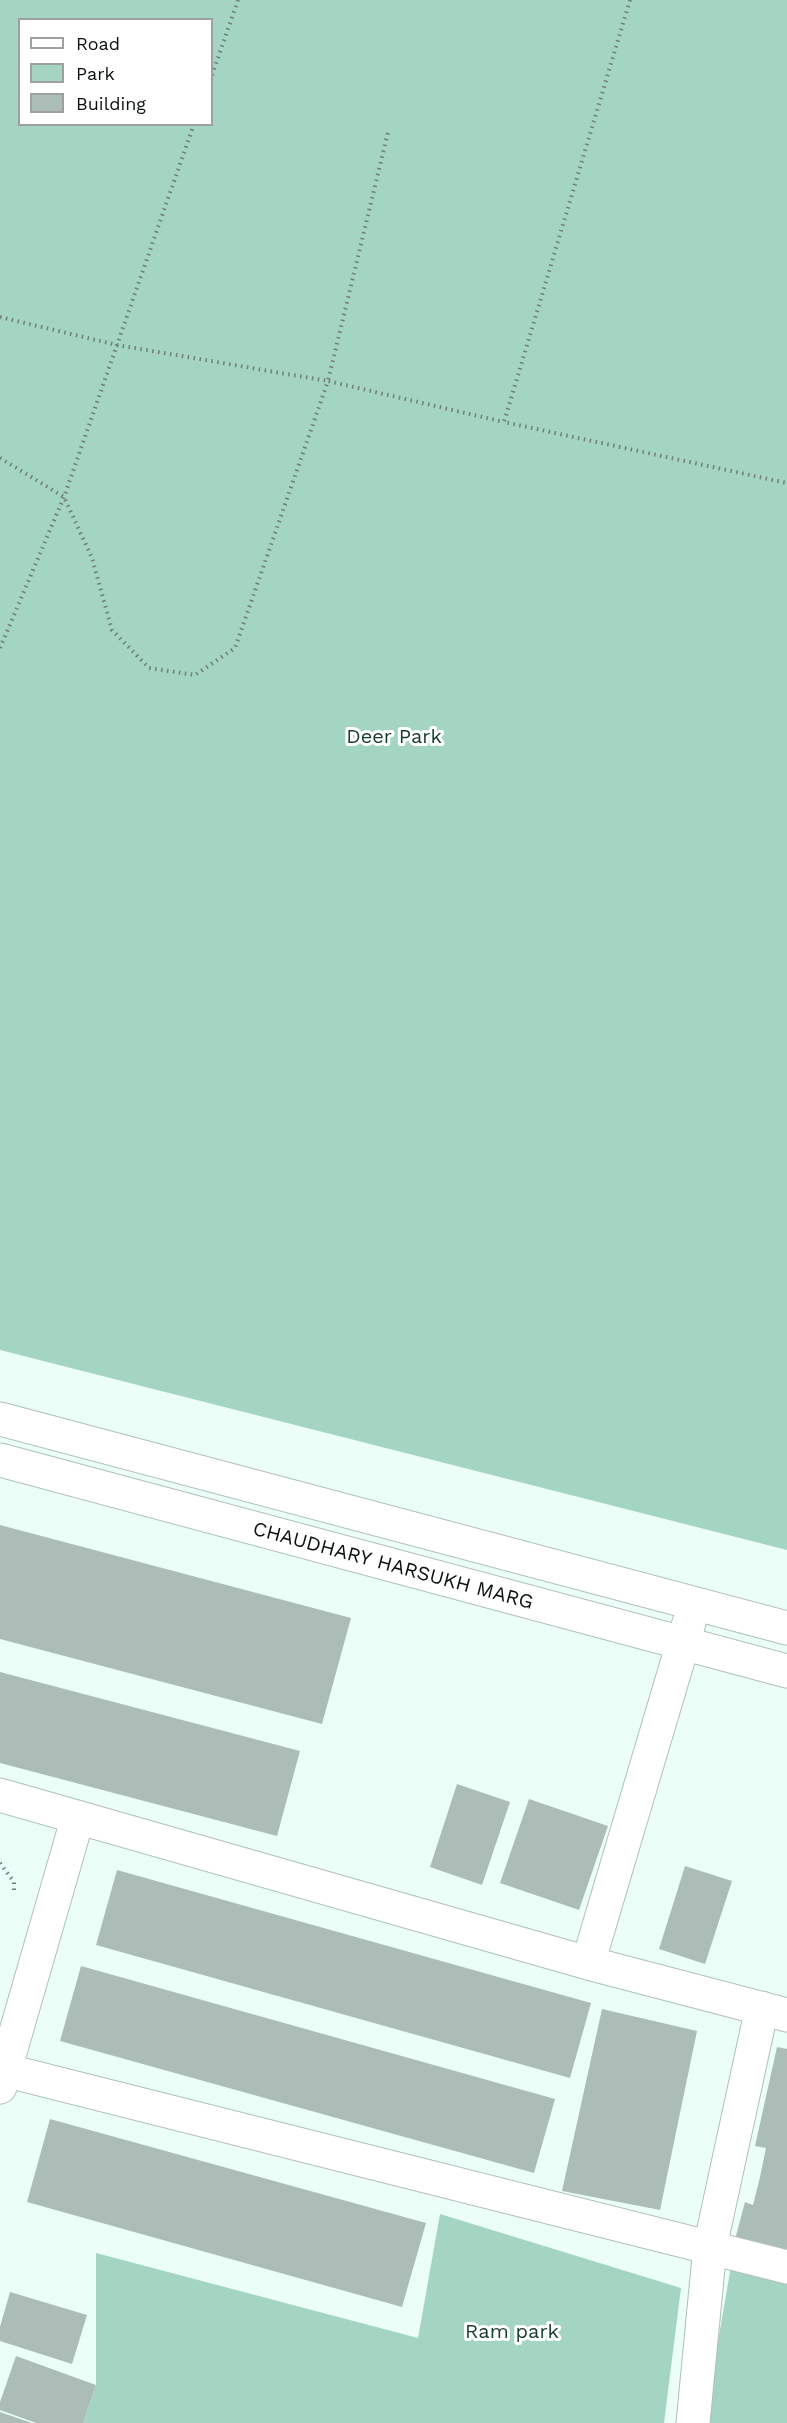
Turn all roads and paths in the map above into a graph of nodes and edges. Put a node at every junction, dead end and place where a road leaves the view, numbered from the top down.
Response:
1 (238, 0) edge
2 (630, 0) edge
3 (213, 72) edge
4 (193, 126) edge
5 (388, 132) dead end
6 (0, 316) edge
7 (117, 345) junction
8 (328, 381) junction
9 (504, 422) junction
10 (0, 458) edge
11 (787, 483) edge
12 (64, 498) junction
13 (0, 648) edge
14 (0, 1419) edge
15 (0, 1460) edge
16 (695, 1604) junction
17 (787, 1628) edge
18 (683, 1644) junction
19 (787, 1671) edge
20 (0, 1795) edge
21 (78, 1817) junction
22 (0, 1863) edge
23 (14, 1893) dead end
24 (588, 1963) junction
25 (775, 2012) edge
26 (2, 2076) edge
27 (710, 2247) junction
28 (787, 2267) edge
29 (693, 2423) edge

1 - 3 path
2 - 9 path
4 - 7 path
5 - 8 path
6 - 7 path
7 - 8 path
7 - 12 path
8 - 9 path
8 - 12 path
9 - 11 path
10 - 12 path
12 - 13 path
14 - 16 street, CHAUDHARY HARSUKH MARG
15 - 18 street, CHAUDHARY HARSUKH MARG
16 - 17 street, CHAUDHARY HARSUKH MARG
16 - 18 street
18 - 19 street, CHAUDHARY HARSUKH MARG
18 - 24 street
20 - 21 street
21 - 24 street
21 - 26 street
22 - 23 path
24 - 25 street
25 - 27 street
26 - 27 street
27 - 28 street
27 - 29 street

